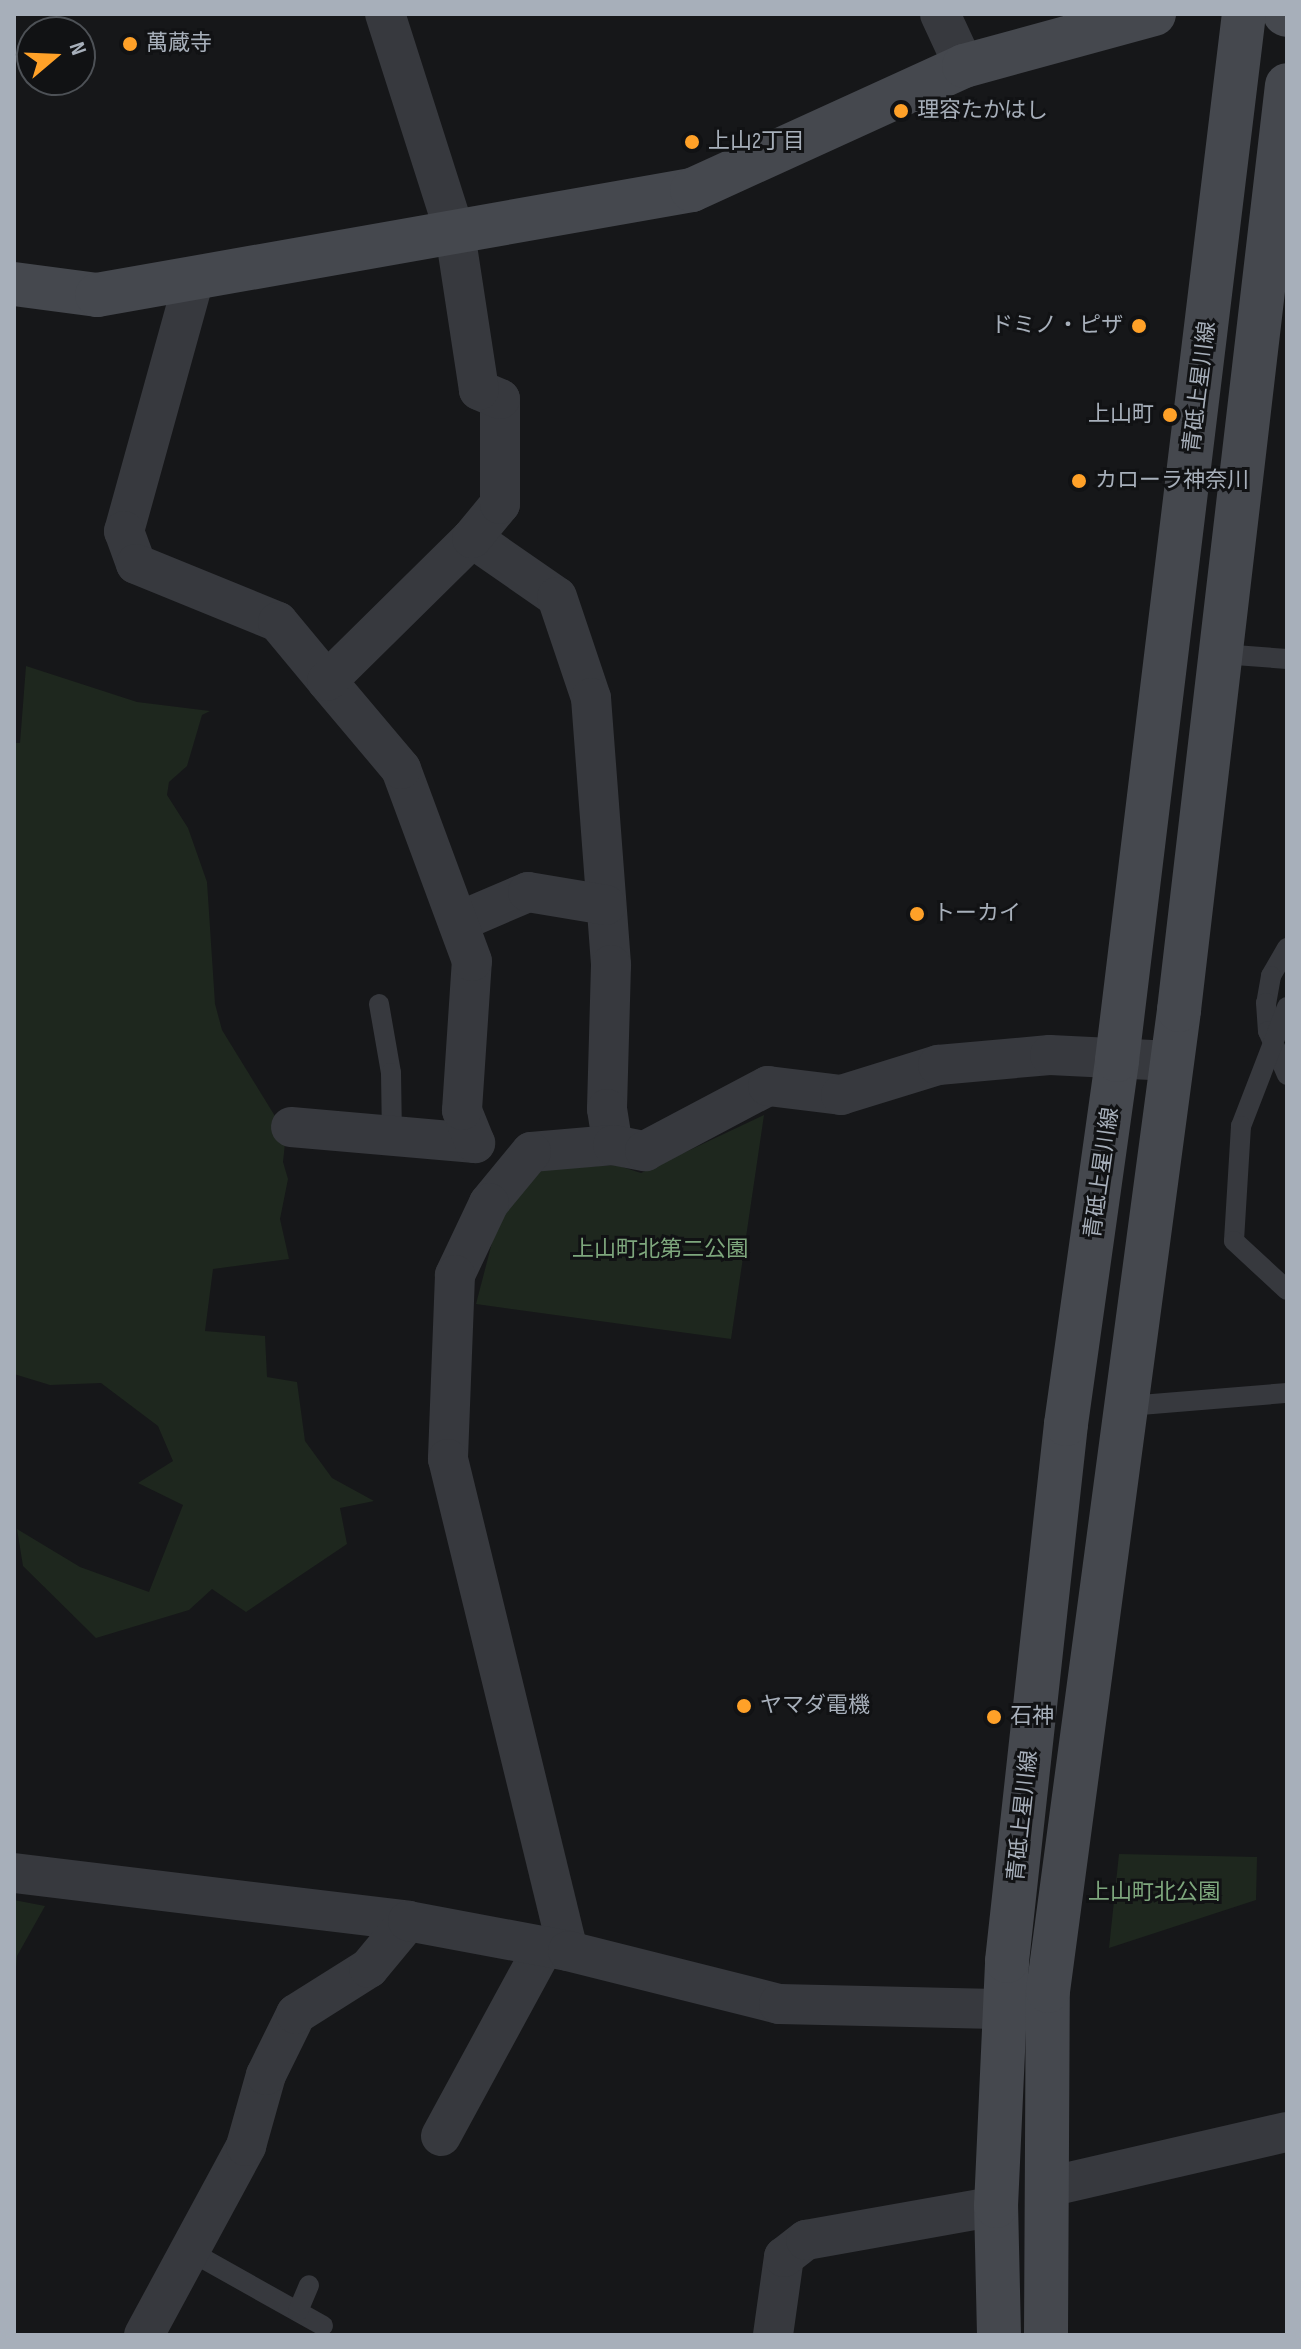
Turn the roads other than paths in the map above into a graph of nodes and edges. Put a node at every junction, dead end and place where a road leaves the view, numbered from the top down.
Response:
1 (385, 14) edge
2 (940, 14) edge
3 (1154, 14) edge
4 (1244, 14) edge
5 (964, 66) junction
6 (1287, 85) edge
7 (455, 233) junction
8 (194, 279) junction
9 (14, 284) edge
10 (472, 538) junction
11 (1221, 654) junction
12 (1287, 659) edge
13 (327, 681) junction
14 (606, 905) junction
15 (458, 922) junction
16 (1287, 948) edge
17 (379, 1004) dead end
18 (1287, 1007) edge
19 (1117, 1060) junction
20 (1172, 1061) junction
21 (1287, 1075) edge
22 (291, 1127) dead end
23 (392, 1136) junction
24 (475, 1143) junction
25 (613, 1145) junction
26 (531, 1152) junction
27 (1287, 1290) edge
28 (1287, 1393) edge
29 (1128, 1406) junction
30 (14, 1873) edge
31 (408, 1921) junction
32 (556, 1948) junction
33 (1048, 2010) junction
34 (1002, 2011) junction
35 (1287, 2132) edge
36 (441, 2136) dead end
37 (1048, 2187) junction
38 (996, 2206) junction
39 (186, 2249) junction
40 (309, 2285) dead end
41 (298, 2311) junction
42 (323, 2326) dead end
43 (144, 2335) edge
44 (773, 2335) edge
45 (999, 2335) edge
46 (1046, 2335) edge

1 - 7 street
2 - 5 street
3 - 5 main road
4 - 19 main road, 青砥上星川線
5 - 7 main road
6 - 11 main road, 青砥上星川線
7 - 8 main road
7 - 10 street
8 - 9 main road
8 - 13 street
10 - 13 street
10 - 14 street
11 - 12 lane
11 - 20 main road, 青砥上星川線
13 - 15 street
14 - 15 street
14 - 25 street
15 - 24 street
16 - 21 lane
17 - 23 lane
18 - 27 lane
19 - 20 street
19 - 25 street
19 - 34 main road, 青砥上星川線
20 - 29 main road, 青砥上星川線
22 - 23 street
23 - 24 street
24 - 26 street
25 - 26 street
26 - 32 street
28 - 29 lane
29 - 33 main road, 青砥上星川線
30 - 31 street
31 - 32 street
31 - 39 street
32 - 34 street
32 - 36 street
33 - 34 street
33 - 37 main road, 青砥上星川線
34 - 38 main road, 青砥上星川線
35 - 37 street
37 - 46 main road, 青砥上星川線
38 - 44 street
38 - 45 main road, 青砥上星川線
39 - 41 lane
39 - 43 street
40 - 41 lane
41 - 42 lane

